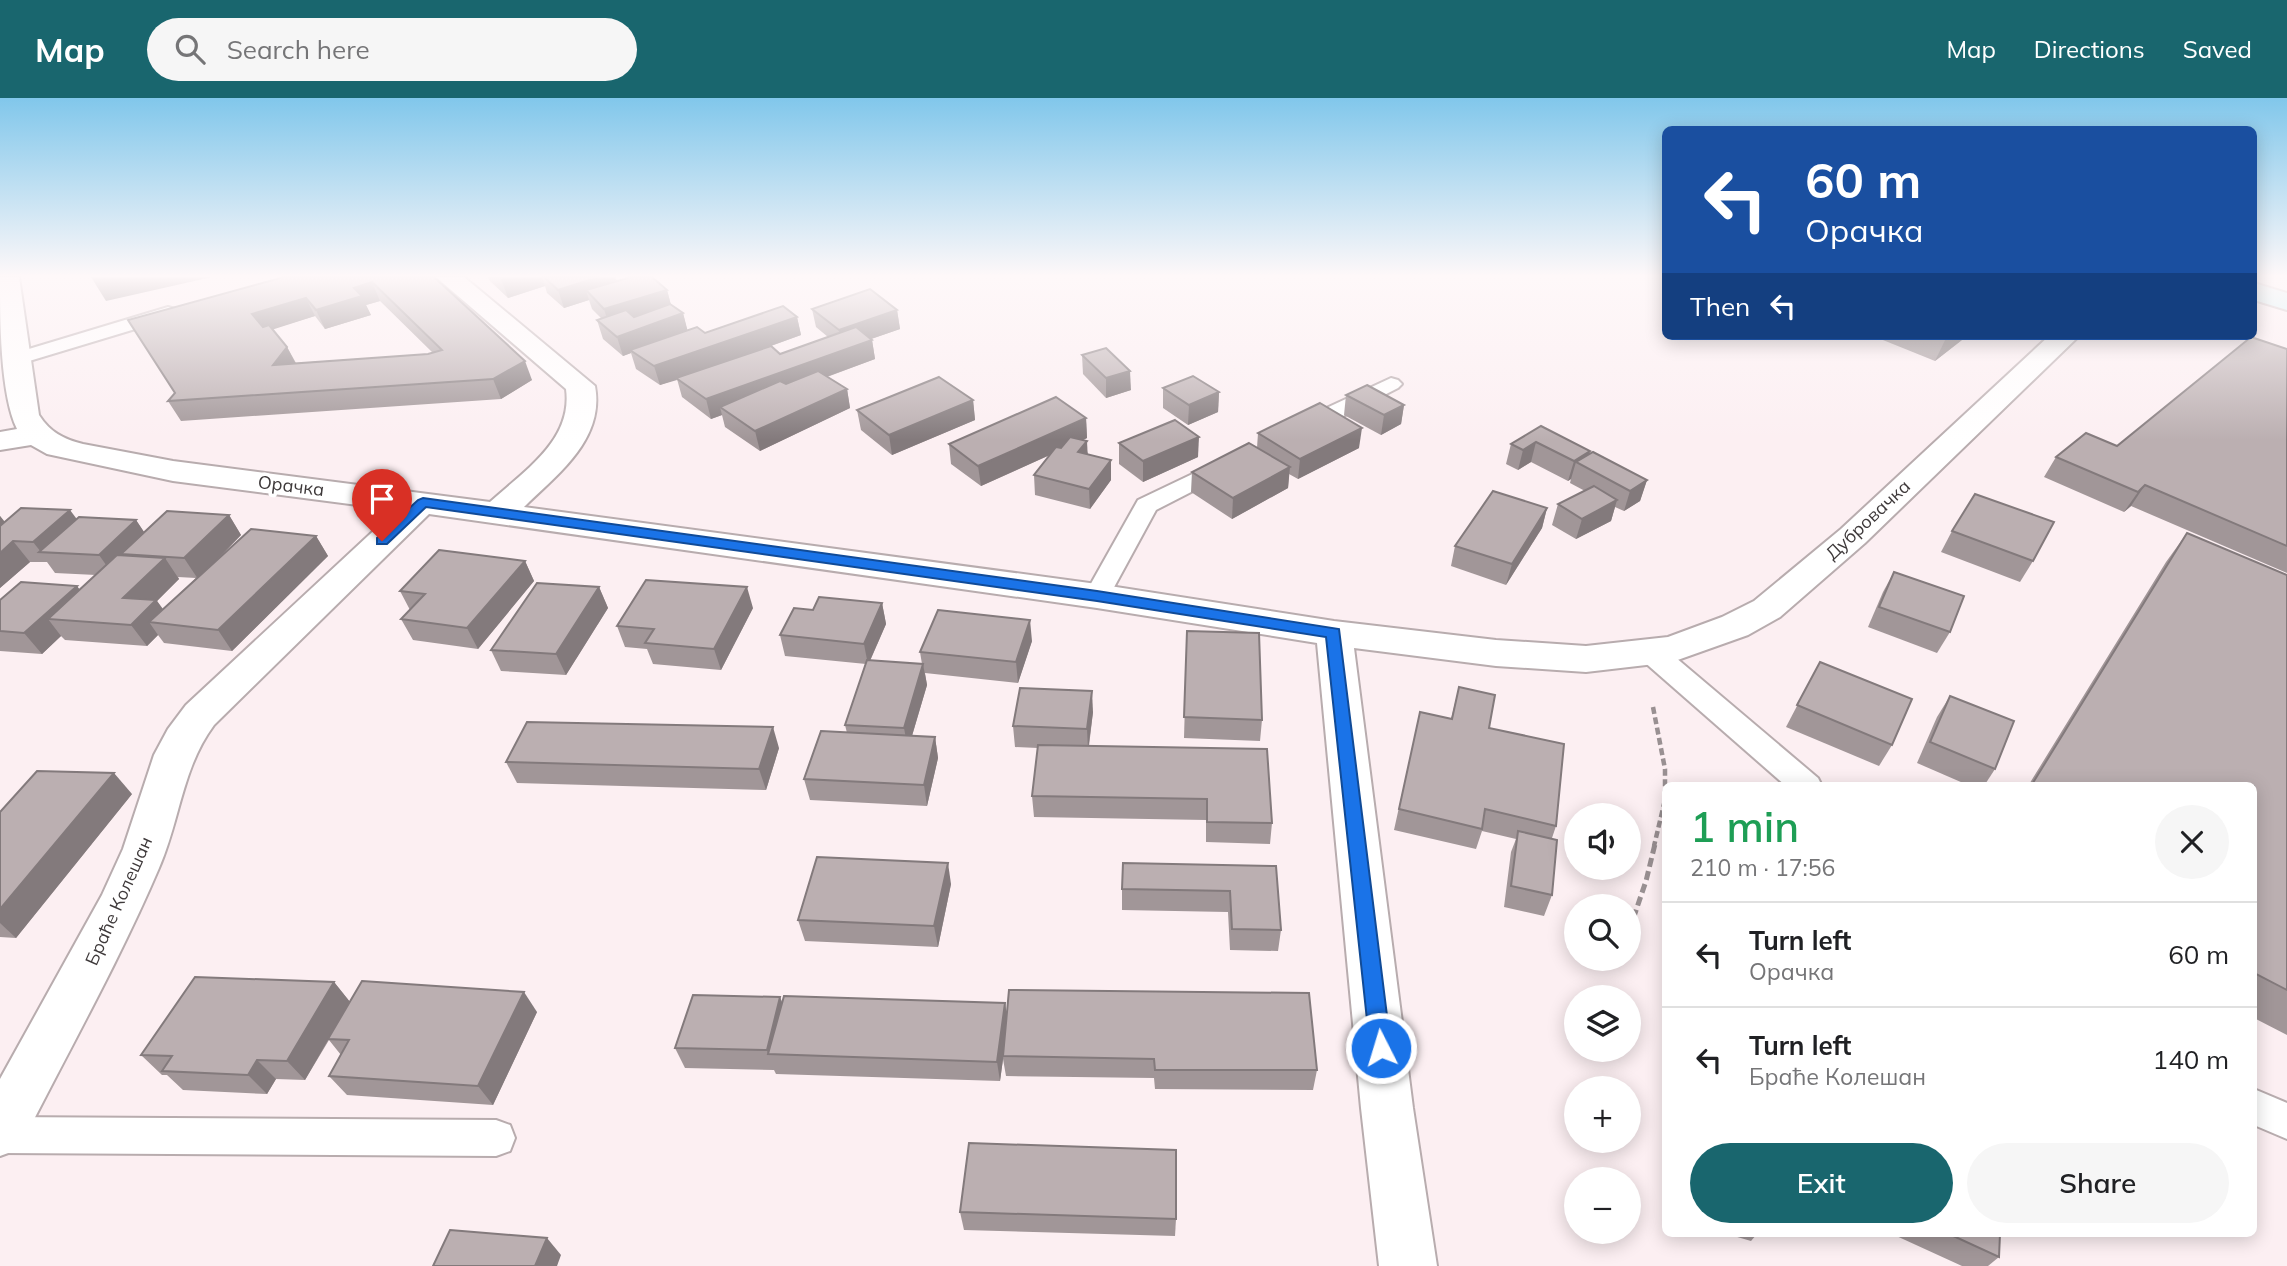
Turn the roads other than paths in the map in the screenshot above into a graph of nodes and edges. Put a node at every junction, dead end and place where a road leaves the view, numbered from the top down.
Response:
1 (13, 332) edge
2 (108, 332) edge
3 (515, 332) edge
4 (2061, 340) edge
5 (16, 359) junction
6 (1391, 384) dead end
7 (36, 435) junction
8 (1281, 439) edge
9 (0, 441) edge
10 (1244, 457) edge
11 (423, 502) junction
12 (498, 513) junction
13 (1097, 596) junction
14 (1334, 633) junction
15 (1646, 654) junction
16 (1802, 782) edge
17 (2257, 1108) edge
18 (2287, 1121) edge
19 (0, 1133) edge
20 (496, 1138) dead end
21 (1409, 1266) edge

1 - 5 street
2 - 5 lane
3 - 12 street
4 - 15 street, Дубровачка
5 - 7 street
6 - 8 lane
7 - 9 street
7 - 11 street, Орачка
10 - 13 lane
11 - 12 street, Орачка
11 - 19 street, Браће Колешан
12 - 13 street, Орачка
13 - 14 street, Орачка
14 - 15 street, Дубровачка
14 - 21 street
15 - 16 lane
17 - 18 lane
19 - 20 lane, Браће Колешан

